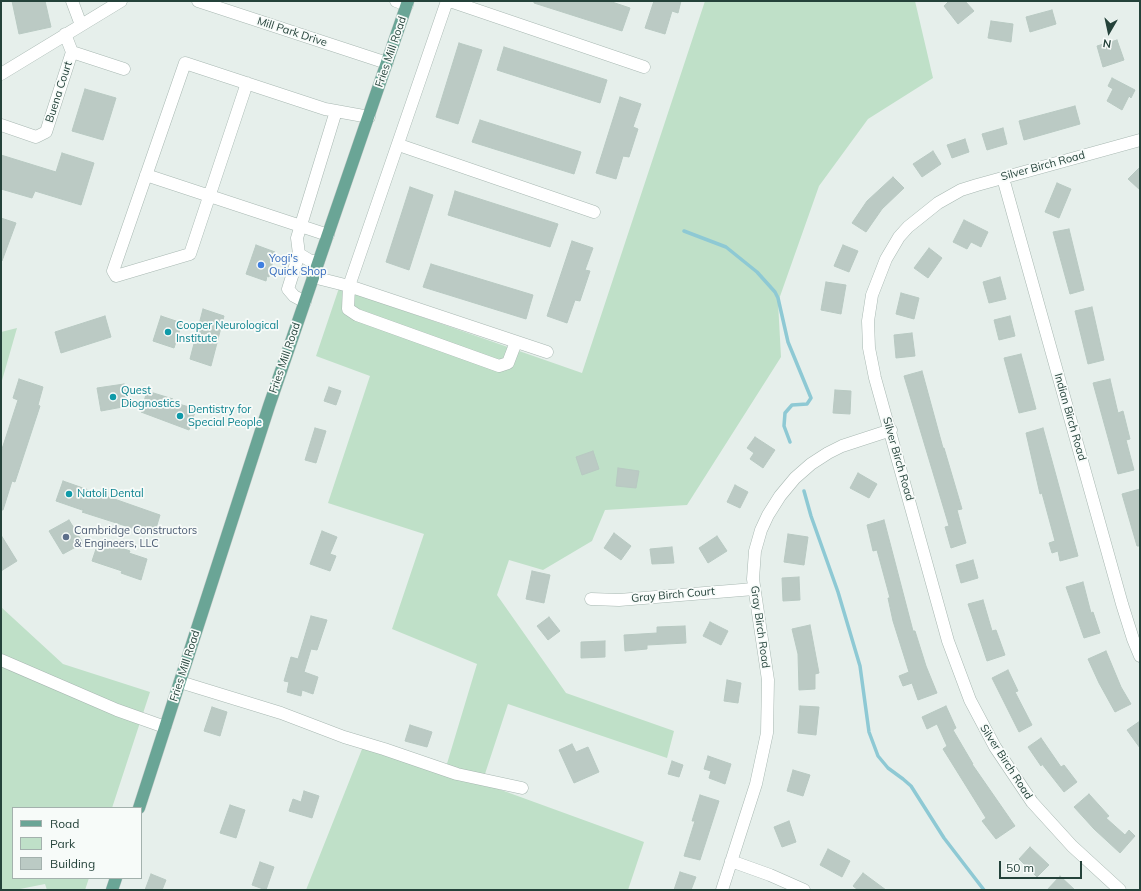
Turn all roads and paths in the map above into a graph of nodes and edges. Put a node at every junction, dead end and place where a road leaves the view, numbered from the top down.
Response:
1 (72, 1) edge
2 (121, 1) edge
3 (198, 1) edge
4 (447, 1) edge
5 (450, 1) edge
6 (403, 2) edge
7 (81, 25) junction
8 (65, 34) junction
9 (72, 52) junction
10 (387, 63) junction
11 (644, 67) dead end
12 (124, 69) dead end
13 (1, 74) edge
14 (246, 83) junction
15 (336, 111) junction
16 (369, 116) junction
17 (1, 125) edge
18 (1140, 140) edge
19 (398, 145) junction
20 (146, 175) junction
21 (1003, 178) junction
22 (209, 196) junction
23 (594, 212) dead end
24 (300, 226) junction
25 (328, 235) junction
26 (299, 254) junction
27 (318, 262) junction
28 (313, 277) junction
29 (350, 286) junction
30 (305, 302) junction
31 (516, 342) junction
32 (546, 352) dead end
33 (891, 430) junction
34 (754, 589) junction
35 (591, 599) dead end
36 (1140, 656) edge
37 (1, 660) edge
38 (180, 682) junction
39 (165, 727) junction
40 (522, 788) dead end
41 (139, 807) edge
42 (731, 861) junction
43 (116, 879) edge
44 (112, 890) edge
45 (722, 890) edge
46 (804, 890) edge
47 (1120, 890) edge

1 - 7 street
2 - 7 street
3 - 10 street, Mill Park Drive
4 - 19 street
5 - 11 street
6 - 10 main road, Fries Mill Road
7 - 8 street
8 - 9 street, Buena Court
8 - 13 street
9 - 12 street, Buena Court
9 - 17 street, Buena Court
10 - 16 main road, Fries Mill Road
14 - 15 street
14 - 20 street
14 - 22 street
15 - 16 street
15 - 24 street
16 - 25 main road, Fries Mill Road
18 - 21 street, Silver Birch Road
19 - 23 street
19 - 29 street
20 - 22 street
20 - 22 street
21 - 33 street, Silver Birch Road
21 - 36 street, Indian Birch Road
22 - 24 street
24 - 25 street
24 - 26 street
25 - 27 main road, Fries Mill Road
26 - 27 street
26 - 30 street
27 - 28 main road, Fries Mill Road
28 - 29 street
28 - 30 main road, Fries Mill Road
29 - 31 street
29 - 31 street
30 - 38 main road, Fries Mill Road
31 - 32 street
33 - 34 street, Gray Birch Road
33 - 47 street, Silver Birch Road
34 - 35 street, Gray Birch Court
34 - 42 street, Gray Birch Road
37 - 39 street
38 - 39 main road, Fries Mill Road
38 - 40 street
39 - 41 main road, Fries Mill Road
42 - 45 street, Gray Birch Road
42 - 46 street
43 - 44 main road

